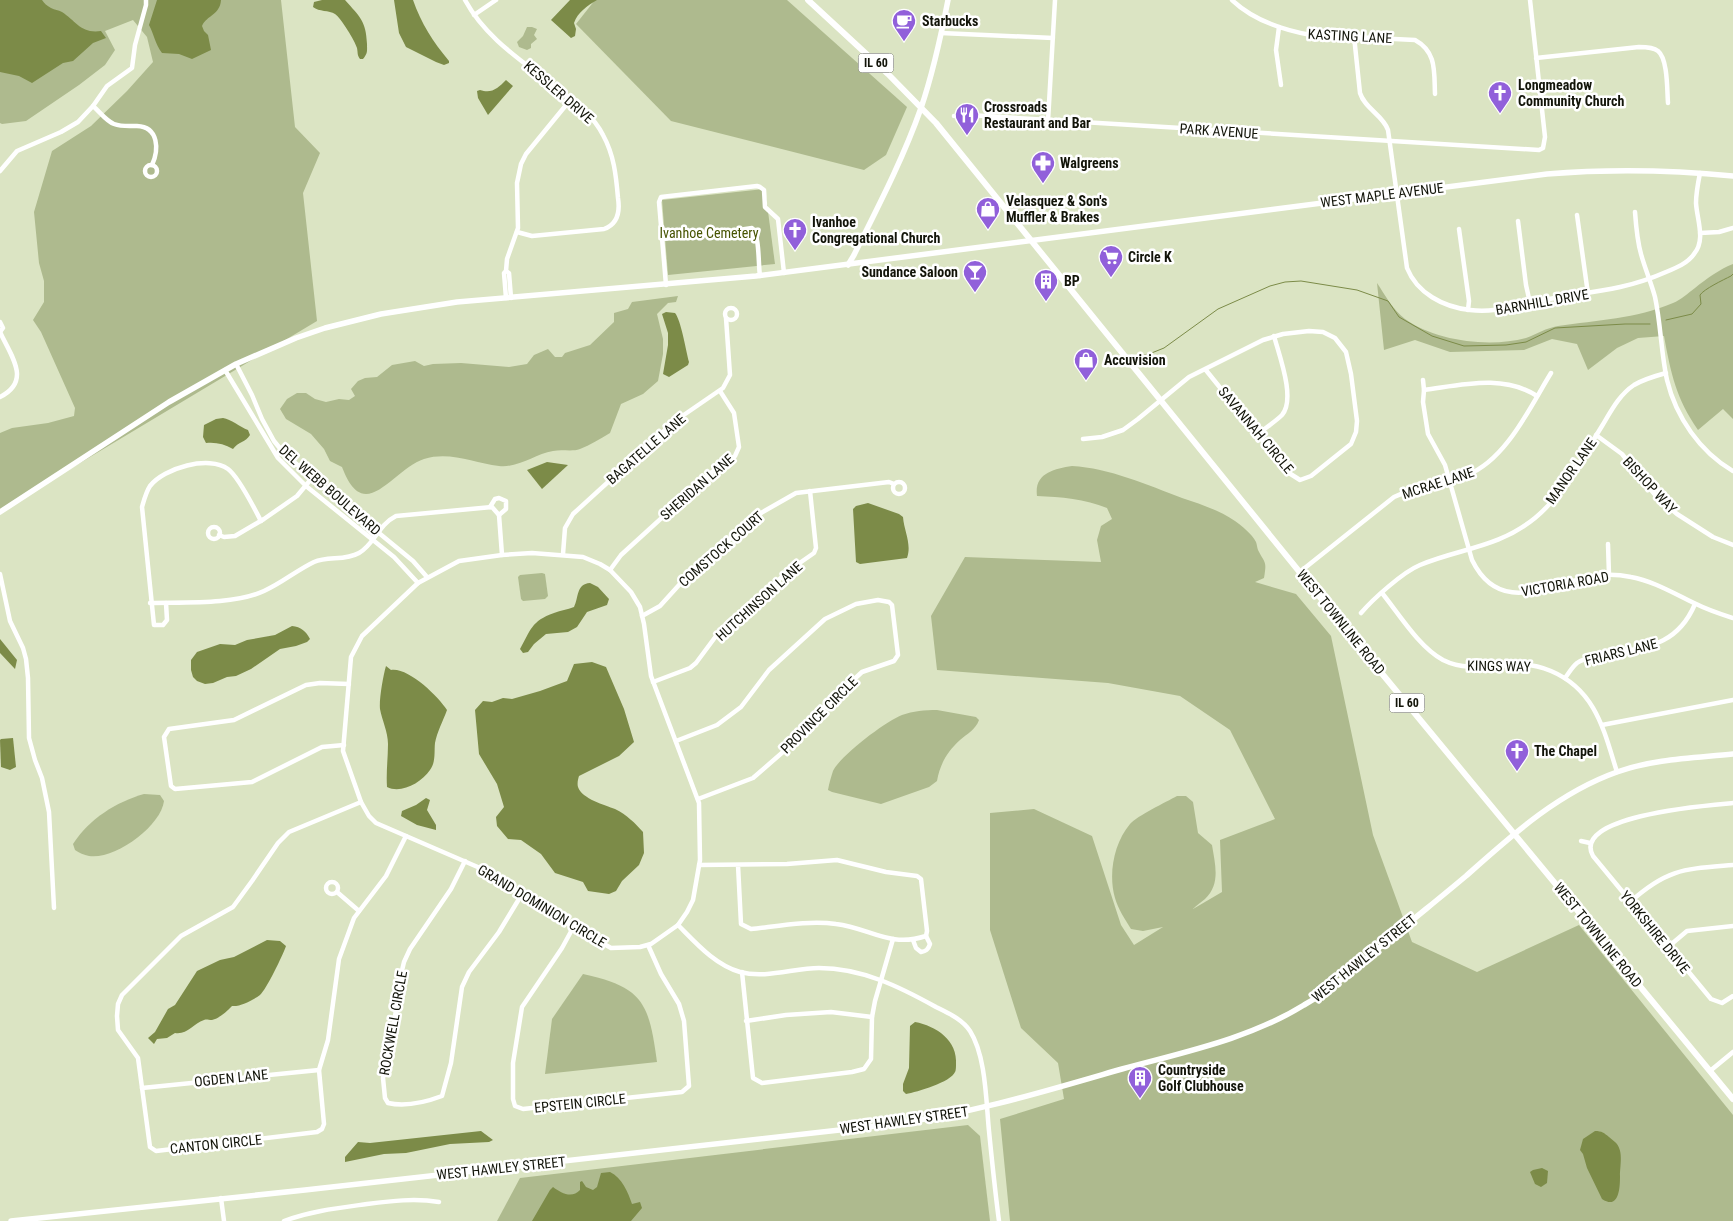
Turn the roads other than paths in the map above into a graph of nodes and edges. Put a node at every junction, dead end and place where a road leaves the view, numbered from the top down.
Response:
1 (146, 0) edge
2 (465, 0) edge
3 (496, 0) edge
4 (808, 0) edge
5 (948, 0) edge
6 (1055, 0) edge
7 (1232, 0) edge
8 (1530, 0) edge
9 (474, 15) junction
10 (1279, 27) junction
11 (941, 33) junction
12 (1354, 36) junction
13 (1053, 38) junction
14 (1536, 58) junction
15 (1281, 85) dead end
16 (1436, 94) dead end
17 (571, 99) junction
18 (1668, 103) dead end
19 (93, 106) junction
20 (921, 107) junction
21 (954, 116) dead end
22 (1048, 120) junction
23 (1390, 142) junction
24 (152, 165) dead end
25 (0, 171) edge
26 (1700, 173) junction
27 (1733, 176) edge
28 (1396, 194) junction
29 (1635, 212) dead end
30 (1577, 215) dead end
31 (1518, 221) dead end
32 (1733, 228) edge
33 (1459, 229) dead end
34 (517, 232) junction
35 (1700, 233) junction
36 (662, 239) junction
37 (1032, 240) junction
38 (848, 265) junction
39 (784, 273) junction
40 (760, 276) junction
41 (1649, 279) junction
42 (666, 285) junction
43 (1588, 294) junction
44 (508, 298) junction
45 (1530, 303) junction
46 (1468, 310) junction
47 (726, 318) dead end
48 (0, 322) edge
49 (0, 332) edge
50 (1274, 336) junction
51 (236, 364) junction
52 (1205, 369) junction
53 (225, 370) junction
54 (1551, 373) dead end
55 (1666, 373) junction
56 (1423, 380) dead end
57 (1424, 390) junction
58 (720, 391) junction
59 (1537, 396) junction
60 (0, 397) edge
61 (1160, 400) junction
62 (1258, 435) junction
63 (1596, 435) junction
64 (1083, 439) dead end
65 (1733, 471) edge
66 (312, 478) junction
67 (1450, 480) junction
68 (894, 484) dead end
69 (306, 486) junction
70 (810, 491) junction
71 (490, 507) junction
72 (0, 512) edge
73 (499, 515) junction
74 (260, 521) junction
75 (378, 532) junction
76 (219, 535) dead end
77 (373, 539) junction
78 (1608, 544) dead end
79 (1733, 546) edge
80 (1469, 550) junction
81 (562, 554) junction
82 (502, 555) junction
83 (610, 570) junction
84 (1301, 571) junction
85 (0, 574) edge
86 (1608, 575) junction
87 (427, 577) junction
88 (418, 583) junction
89 (1382, 593) junction
90 (150, 603) junction
91 (166, 603) junction
92 (1696, 604) junction
93 (1361, 613) dead end
94 (642, 616) junction
95 (1733, 618) edge
96 (1565, 678) junction
97 (653, 682) junction
98 (349, 684) junction
99 (1733, 700) edge
100 (1602, 726) junction
101 (676, 741) junction
102 (344, 745) junction
103 (1733, 754) edge
104 (1617, 772) junction
105 (698, 800) junction
106 (361, 802) junction
107 (1733, 803) edge
108 (1514, 833) junction
109 (406, 836) junction
110 (1581, 841) dead end
111 (1590, 843) junction
112 (465, 861) junction
113 (738, 864) junction
114 (699, 865) junction
115 (1733, 865) edge
116 (337, 892) dead end
117 (522, 894) junction
118 (1630, 902) junction
119 (54, 908) dead end
120 (359, 911) junction
121 (678, 925) junction
122 (574, 926) junction
123 (1733, 926) edge
124 (926, 936) junction
125 (894, 939) junction
126 (913, 940) junction
127 (648, 945) junction
128 (1668, 946) junction
129 (742, 972) junction
130 (882, 980) junction
131 (1733, 996) edge
132 (872, 1018) junction
133 (746, 1021) junction
134 (1733, 1052) edge
135 (319, 1070) junction
136 (1710, 1071) junction
137 (142, 1088) junction
138 (1733, 1099) edge
139 (988, 1107) junction
140 (221, 1198) junction
141 (439, 1202) dead end
142 (12, 1221) edge
143 (224, 1221) edge
144 (284, 1221) edge
145 (998, 1221) edge

1 - 19 street
2 - 9 street, KESSLER DRIVE
3 - 9 street
4 - 20 main road, IL 60
5 - 11 street
6 - 13 street
7 - 10 street, KASTING LANE
8 - 14 street
9 - 17 street, KESSLER DRIVE
10 - 12 street, KASTING LANE
10 - 15 street
11 - 13 street
11 - 20 street
12 - 16 street, KASTING LANE
12 - 23 street, BARNHILL DRIVE
13 - 22 street
14 - 18 street
14 - 23 street, PARK AVENUE
17 - 34 street
17 - 34 street, KESSLER DRIVE
19 - 24 street
19 - 25 street
20 - 37 main road, IL 60
20 - 38 street
21 - 22 street, PARK AVENUE
22 - 23 street, PARK AVENUE
23 - 28 street, BARNHILL DRIVE
26 - 27 street, WEST MAPLE AVENUE
26 - 28 street, WEST MAPLE AVENUE
26 - 35 street, BARNHILL DRIVE
28 - 37 street, WEST MAPLE AVENUE
28 - 46 street, BARNHILL DRIVE
29 - 41 street
30 - 43 street
31 - 45 street
32 - 35 street
33 - 46 street
34 - 44 street
35 - 41 street, BARNHILL DRIVE
36 - 39 street
36 - 40 street
36 - 42 street
37 - 38 street, WEST MAPLE AVENUE
37 - 61 main road, WEST TOWNLINE ROAD / IL 60
38 - 39 street, WEST MAPLE AVENUE
39 - 40 street, WEST MAPLE AVENUE
40 - 42 street, WEST MAPLE AVENUE
41 - 43 street, BARNHILL DRIVE
41 - 55 street
42 - 44 street, WEST MAPLE AVENUE
43 - 45 street, BARNHILL DRIVE
44 - 51 street, WEST MAPLE AVENUE
45 - 46 street, BARNHILL DRIVE
47 - 58 street
48 - 49 street
49 - 60 street
50 - 52 street, SAVANNAH CIRCLE
50 - 62 street
50 - 62 street, SAVANNAH CIRCLE
51 - 53 street, WEST MAPLE AVENUE
51 - 66 street, DEL WEBB BOULEVARD
52 - 61 street, SAVANNAH CIRCLE
52 - 62 street, SAVANNAH CIRCLE
53 - 69 street, DEL WEBB BOULEVARD
53 - 72 street, WEST MAPLE AVENUE
54 - 59 street, MCRAE LANE
55 - 63 street, MANOR LANE
55 - 65 street
56 - 57 street, VICTORIA ROAD
57 - 59 street
57 - 67 street, VICTORIA ROAD
58 - 81 street, BAGATELLE LANE
58 - 83 street, SHERIDAN LANE
59 - 67 street, MCRAE LANE
61 - 64 street, SAVANNAH CIRCLE
61 - 84 main road, WEST TOWNLINE ROAD / IL 60
63 - 79 street, BISHOP WAY
63 - 80 street, MANOR LANE
66 - 69 street
66 - 75 street, DEL WEBB BOULEVARD
67 - 80 street, VICTORIA ROAD
67 - 84 street, MCRAE LANE
68 - 70 street, COMSTOCK COURT
69 - 74 street
69 - 77 street, DEL WEBB BOULEVARD
70 - 94 street, COMSTOCK COURT
70 - 97 street, HUTCHINSON LANE
71 - 73 street
71 - 73 street
71 - 75 street
73 - 82 street
74 - 76 street
74 - 90 street
75 - 77 street
75 - 87 street, DEL WEBB BOULEVARD
77 - 88 street, DEL WEBB BOULEVARD
77 - 91 street
78 - 86 street
80 - 86 street, VICTORIA ROAD
80 - 89 street, MANOR LANE
81 - 82 street, GRAND DOMINION CIRCLE
81 - 83 street, GRAND DOMINION CIRCLE
82 - 87 street, GRAND DOMINION CIRCLE
83 - 94 street, GRAND DOMINION CIRCLE
84 - 108 main road, WEST TOWNLINE ROAD / IL 60
85 - 119 street
86 - 92 street, VICTORIA ROAD
87 - 88 street, GRAND DOMINION CIRCLE
88 - 98 street, GRAND DOMINION CIRCLE
89 - 93 street, MANOR LANE
89 - 96 street, KINGS WAY
90 - 91 street
90 - 91 street
92 - 95 street, VICTORIA ROAD
92 - 96 street, FRIARS LANE
94 - 97 street, GRAND DOMINION CIRCLE
96 - 100 street, KINGS WAY
97 - 101 street, GRAND DOMINION CIRCLE
98 - 102 street, GRAND DOMINION CIRCLE
98 - 102 street
99 - 100 street
100 - 104 street, KINGS WAY
101 - 105 street, GRAND DOMINION CIRCLE
101 - 105 street, PROVINCE CIRCLE
102 - 106 street, GRAND DOMINION CIRCLE
103 - 104 street, WEST HAWLEY STREET
104 - 108 street, WEST HAWLEY STREET
105 - 114 street, GRAND DOMINION CIRCLE
106 - 109 street, GRAND DOMINION CIRCLE
106 - 137 street, CANTON CIRCLE
107 - 111 street
108 - 136 main road, WEST TOWNLINE ROAD / IL 60
108 - 139 street, WEST HAWLEY STREET
109 - 112 street, GRAND DOMINION CIRCLE
109 - 120 street, CANTON CIRCLE
110 - 111 street
111 - 118 street, YORKSHIRE DRIVE
112 - 117 street, GRAND DOMINION CIRCLE
112 - 117 street, ROCKWELL CIRCLE
113 - 114 street
113 - 124 street
113 - 125 street
114 - 121 street, GRAND DOMINION CIRCLE
115 - 118 street
116 - 120 street
117 - 122 street, GRAND DOMINION CIRCLE
118 - 128 street, YORKSHIRE DRIVE
120 - 135 street, CANTON CIRCLE
121 - 127 street, GRAND DOMINION CIRCLE
121 - 129 street
122 - 127 street, GRAND DOMINION CIRCLE
122 - 127 street, EPSTEIN CIRCLE
123 - 128 street
124 - 126 street
124 - 126 street
125 - 126 street
125 - 130 street
128 - 131 street, YORKSHIRE DRIVE
129 - 130 street
129 - 133 street
130 - 132 street
130 - 139 street
132 - 133 street
132 - 133 street
134 - 136 street
135 - 137 street, OGDEN LANE
135 - 137 street, CANTON CIRCLE
136 - 138 main road, IL 60
139 - 140 street, WEST HAWLEY STREET
139 - 145 street
140 - 142 street, WEST HAWLEY STREET
140 - 143 street
141 - 144 street

